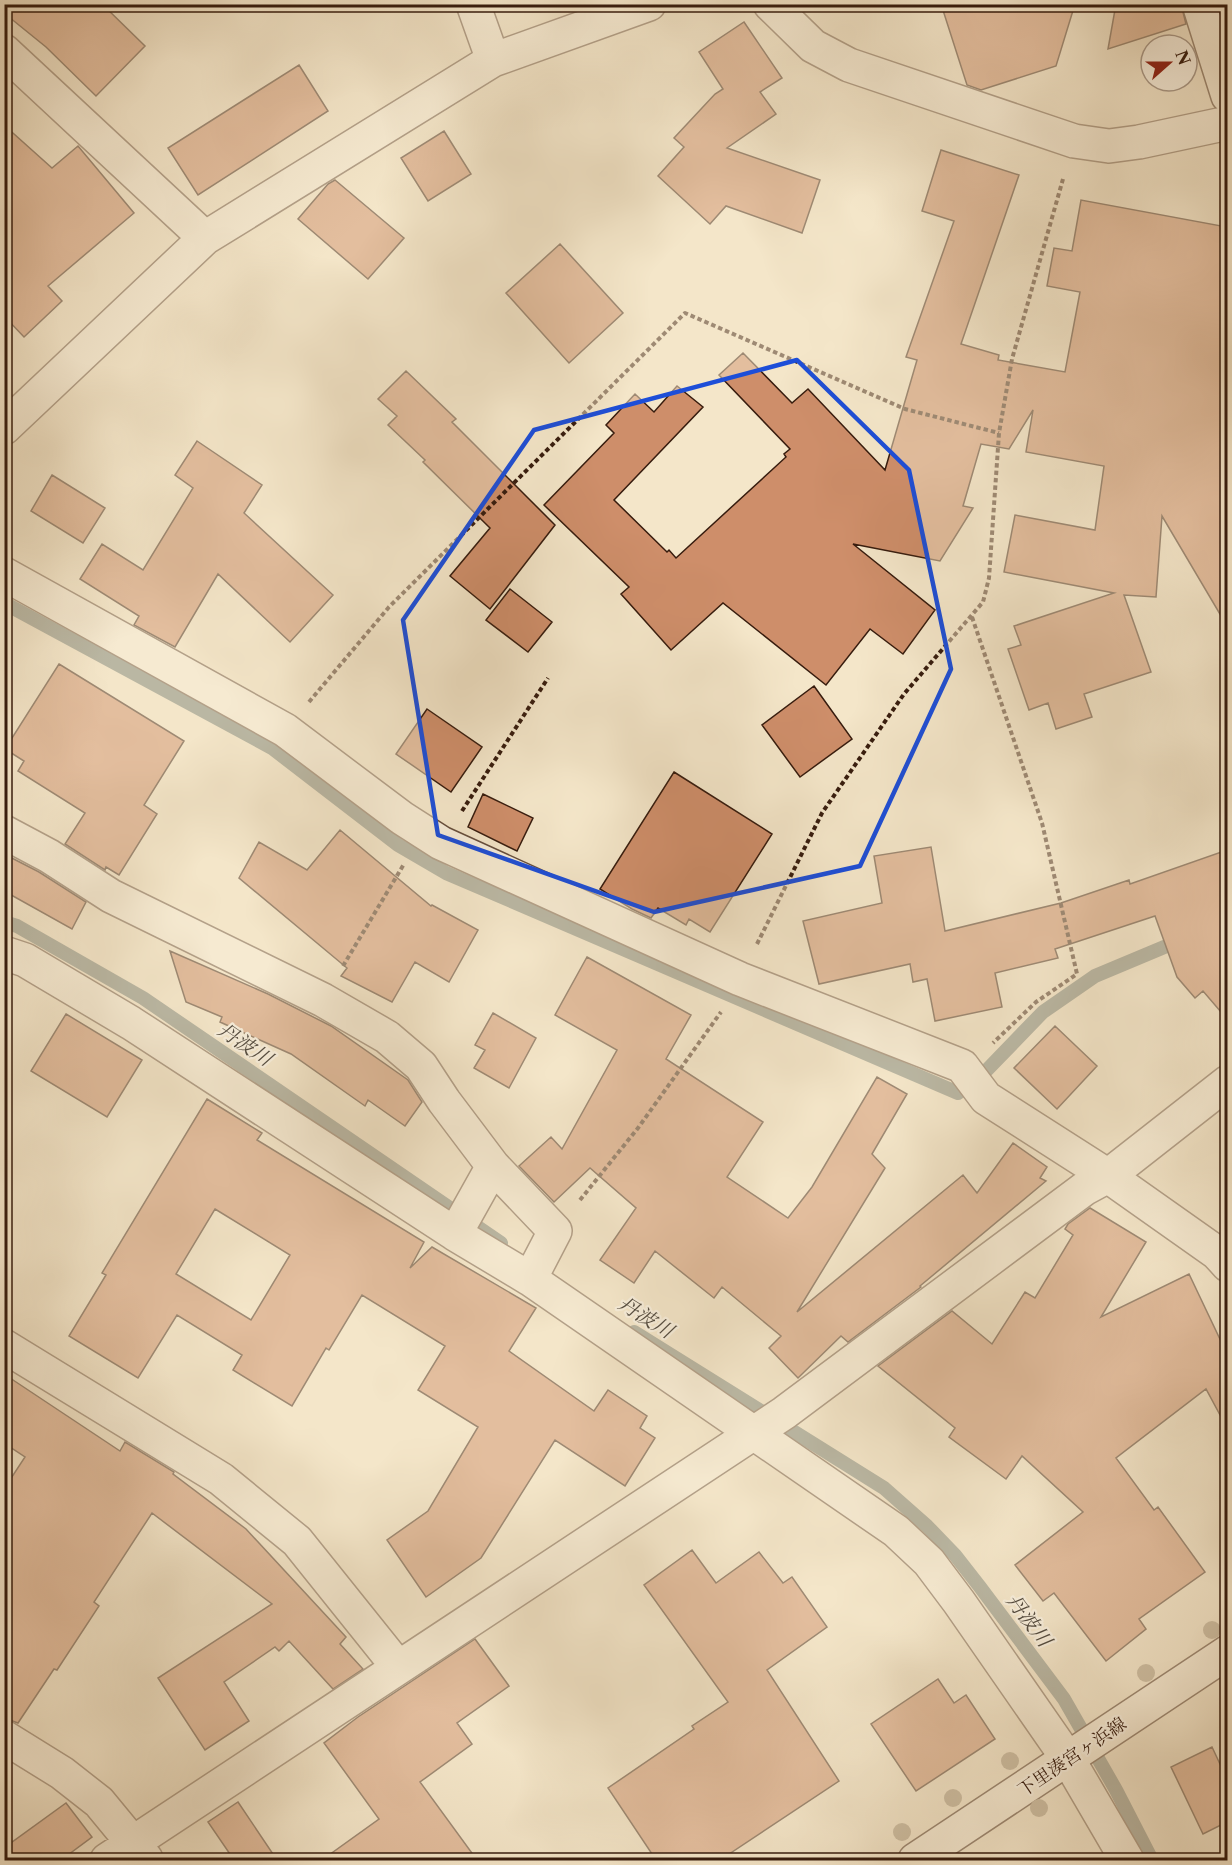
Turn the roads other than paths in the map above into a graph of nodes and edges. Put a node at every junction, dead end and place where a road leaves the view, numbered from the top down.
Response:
1 (473, 4) edge
2 (649, 4) edge
3 (770, 4) edge
4 (1199, 4) edge
5 (4, 51) edge
6 (493, 60) junction
7 (1227, 96) edge
8 (1227, 123) edge
9 (205, 238) junction
10 (4, 428) edge
11 (4, 574) edge
12 (4, 832) edge
13 (4, 953) edge
14 (1227, 1082) edge
15 (493, 1166) junction
16 (1108, 1176) junction
17 (455, 1234) junction
18 (1227, 1264) edge
19 (530, 1279) junction
20 (4, 1346) edge
21 (752, 1433) junction
22 (1227, 1652) edge
23 (398, 1667) junction
24 (4, 1737) edge
25 (1068, 1759) junction
26 (141, 1851) edge
27 (107, 1860) edge
28 (915, 1860) edge
29 (1127, 1860) edge

1 - 6 street
2 - 6 street
3 - 8 street
4 - 7 street
5 - 9 street
6 - 9 street
9 - 10 street
11 - 16 street
12 - 15 street
13 - 17 street
14 - 16 street
15 - 17 street
15 - 19 street
16 - 18 street
16 - 21 street
17 - 19 street
19 - 21 street
20 - 23 street
21 - 23 street
21 - 25 street
22 - 25 street, 下里湊宮ヶ浜線
23 - 26 street
24 - 26 street
25 - 28 street, 下里湊宮ヶ浜線
25 - 29 street
26 - 27 street

